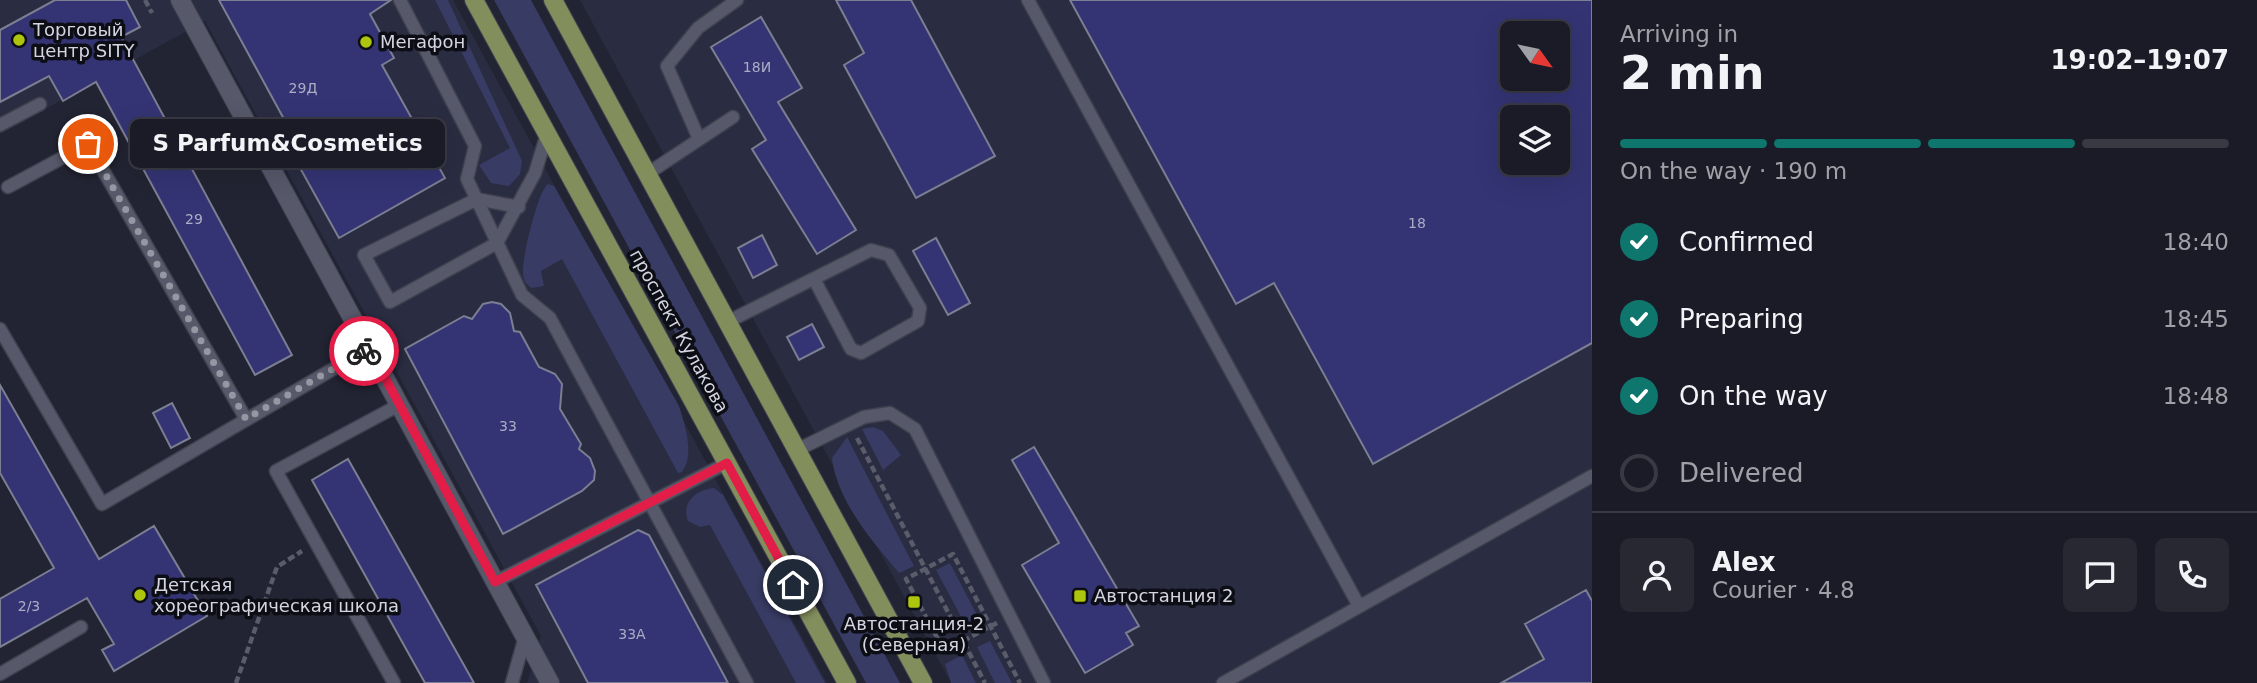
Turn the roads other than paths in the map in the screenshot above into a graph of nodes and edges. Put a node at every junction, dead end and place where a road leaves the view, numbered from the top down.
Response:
1 (180, 0) edge
2 (400, 0) edge
3 (474, 0) edge
4 (737, 0) edge
5 (1028, 0) edge
6 (555, 1) edge
7 (40, 104) dead end
8 (733, 117) dead end
9 (0, 125) edge
10 (547, 134) junction
11 (699, 139) junction
12 (647, 174) junction
13 (8, 187) dead end
14 (477, 199) junction
15 (519, 207) junction
16 (497, 243) junction
17 (814, 279) junction
18 (727, 322) junction
19 (0, 329) edge
20 (369, 348) junction
21 (399, 405) junction
22 (246, 419) junction
23 (797, 450) junction
24 (727, 463) junction
25 (1592, 476) edge
26 (649, 502) junction
27 (495, 582) junction
28 (1359, 607) junction
29 (81, 627) dead end
30 (525, 637) junction
31 (0, 674) edge
32 (394, 683) edge
33 (512, 683) edge
34 (550, 683) edge
35 (747, 683) edge
36 (847, 683) edge
37 (923, 683) edge
38 (1044, 683) edge
39 (1223, 683) edge

1 - 20 street
2 - 14 lane
3 - 10 main road, проспект Кулакова
4 - 11 lane
5 - 28 lane
6 - 12 main road
7 - 9 lane
8 - 11 lane
10 - 15 lane
10 - 24 main road, проспект Кулакова
11 - 12 lane
12 - 18 main road
13 - 22 lane
14 - 15 lane
14 - 16 lane
14 - 16 lane
15 - 16 lane
16 - 26 lane
17 - 17 lane
17 - 18 lane
18 - 23 main road
19 - 22 lane
20 - 21 street
20 - 22 lane
21 - 27 street
21 - 32 lane
23 - 37 main road
23 - 38 lane
24 - 26 lane
24 - 36 main road, проспект Кулакова
25 - 28 lane
26 - 27 lane
26 - 35 lane
27 - 30 street
28 - 39 lane
29 - 31 lane
30 - 33 lane
30 - 34 street

